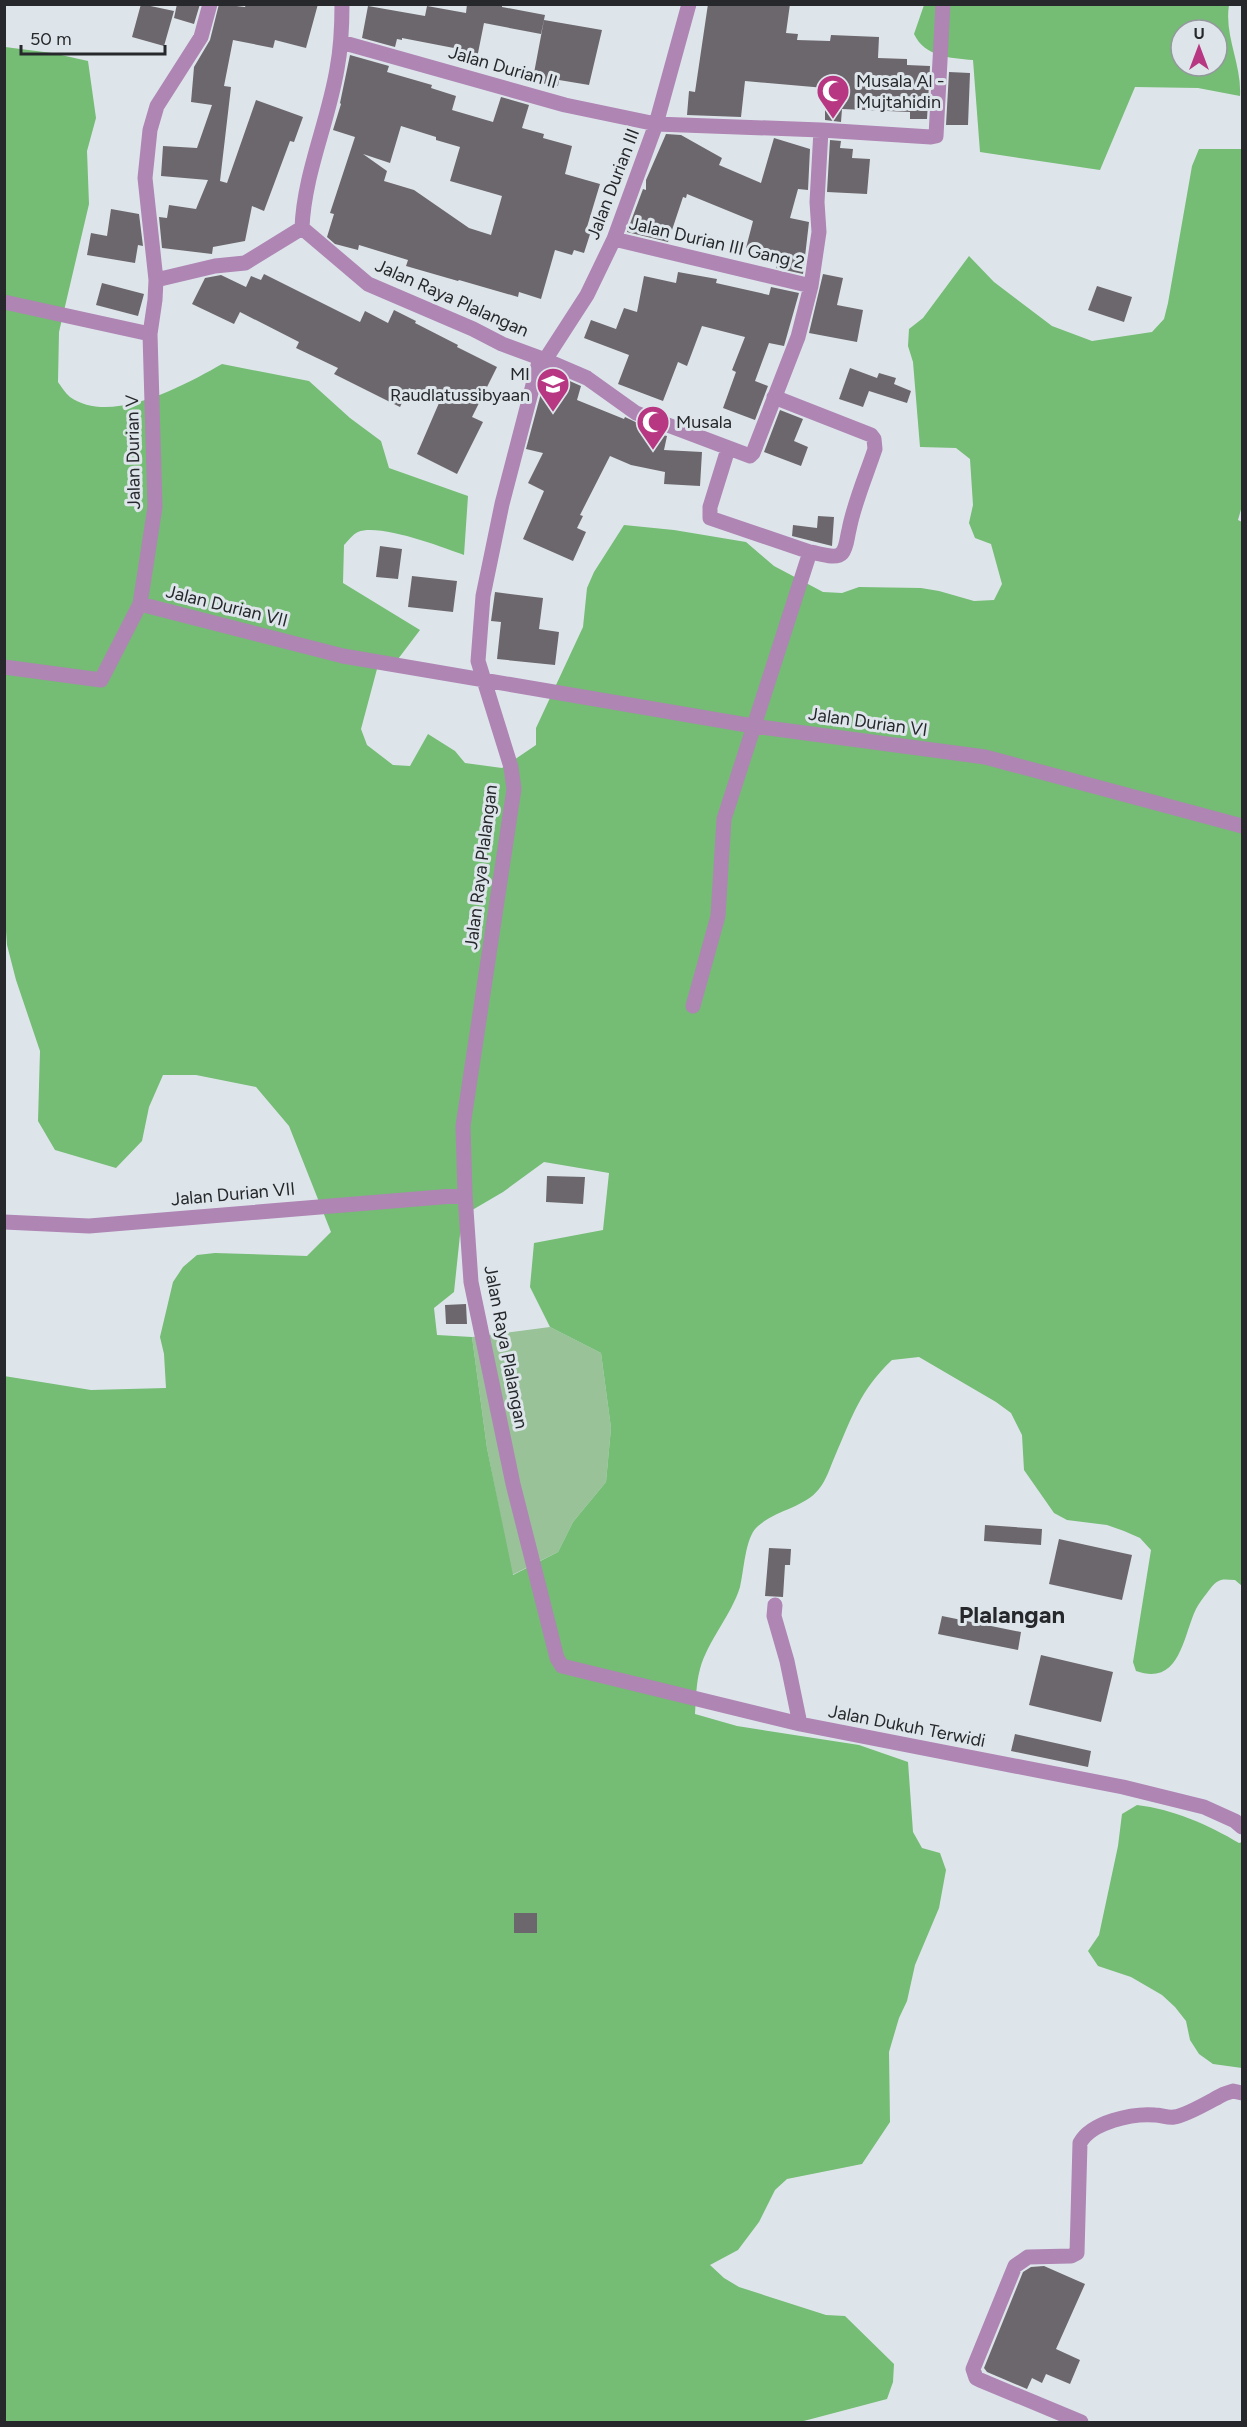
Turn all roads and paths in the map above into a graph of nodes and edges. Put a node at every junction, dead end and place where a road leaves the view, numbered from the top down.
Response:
1 (210, 4) edge
2 (342, 4) edge
3 (689, 4) edge
4 (943, 4) edge
5 (341, 42) junction
6 (656, 124) junction
7 (821, 130) junction
8 (302, 228) junction
9 (614, 239) junction
10 (156, 280) junction
11 (811, 286) junction
12 (4, 302) edge
13 (150, 334) junction
14 (542, 359) junction
15 (774, 397) junction
16 (728, 449) junction
17 (810, 552) junction
18 (140, 604) junction
19 (4, 668) edge
20 (483, 679) junction
21 (753, 726) junction
22 (1242, 826) edge
23 (693, 1006) dead end
24 (465, 1195) junction
25 (4, 1222) edge
26 (775, 1605) dead end
27 (562, 1666) joint
28 (800, 1724) junction
29 (1242, 1827) edge
30 (1242, 2093) edge
31 (1081, 2422) edge

1 - 10 street, Jalan Durian V
2 - 5 street
3 - 6 street, Jalan Durian III
4 - 7 street, Jalan Durian II
5 - 6 street, Jalan Durian II
5 - 8 street
6 - 7 street, Jalan Durian II
6 - 9 street, Jalan Durian III
7 - 11 street
8 - 10 street
8 - 14 street, Jalan Raya Plalangan
9 - 11 street, Jalan Durian III Gang 2
9 - 14 street, Jalan Durian III
10 - 13 street, Jalan Durian V
11 - 15 street
12 - 13 street
13 - 18 street, Jalan Durian V
14 - 16 street
14 - 20 street, Jalan Raya Plalangan
15 - 16 street
15 - 17 street
16 - 17 street
17 - 21 street
18 - 19 street, Jalan Durian VII
18 - 20 street, Jalan Durian VII
20 - 21 street, Jalan Durian VI
20 - 24 street, Jalan Raya Plalangan
21 - 22 street, Jalan Durian VI
21 - 23 street
24 - 25 street, Jalan Durian VII
24 - 27 street, Jalan Raya Plalangan
26 - 28 street
27 - 28 street, Jalan Dukuh Terwidi
28 - 29 street, Jalan Dukuh Terwidi
30 - 31 street

